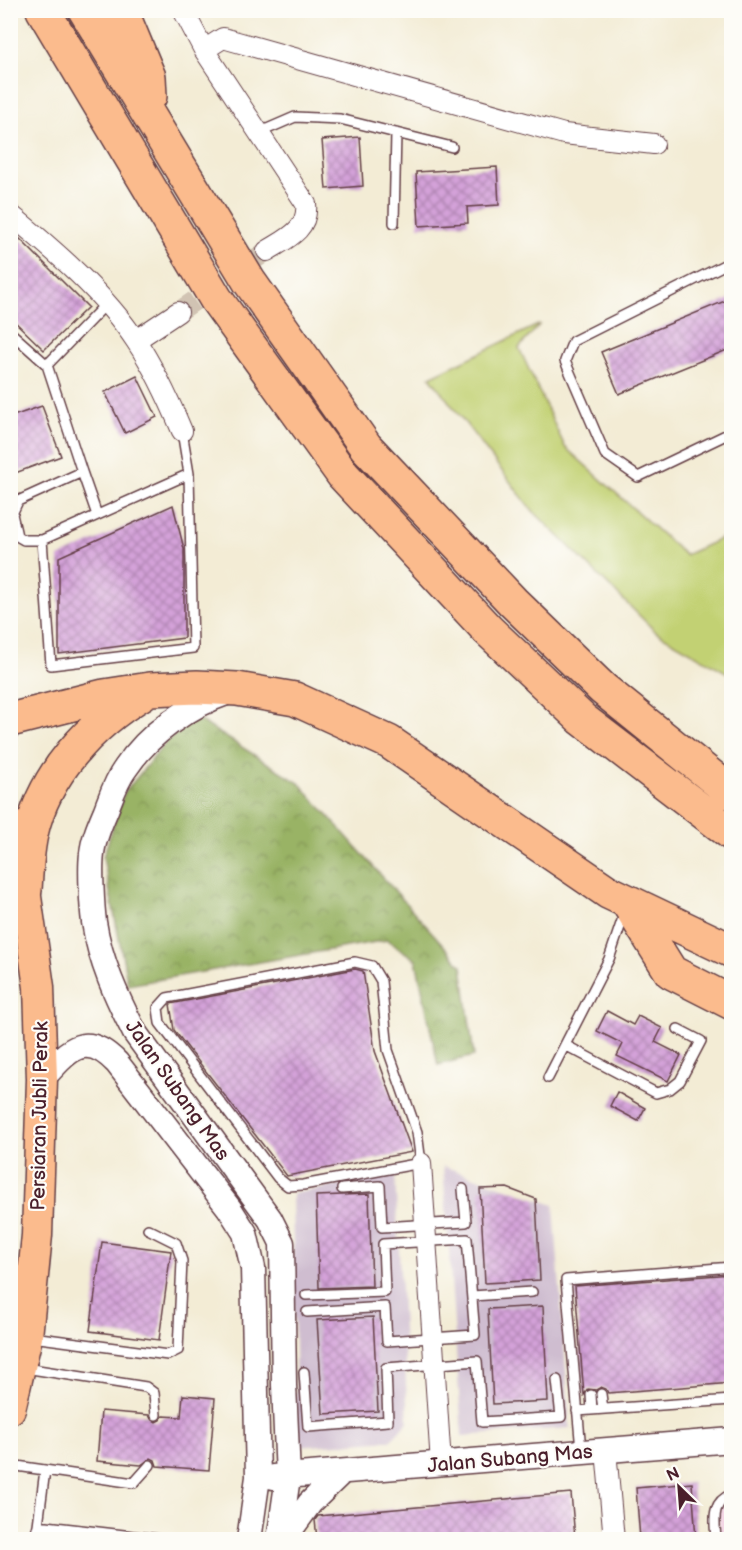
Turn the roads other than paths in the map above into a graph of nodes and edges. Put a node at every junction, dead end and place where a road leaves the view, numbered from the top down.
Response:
1 (43, 10) edge
2 (85, 10) edge
3 (121, 10) edge
4 (183, 10) edge
5 (204, 50) junction
6 (151, 121) junction
7 (396, 133) junction
8 (258, 134) junction
9 (654, 144) dead end
10 (452, 147) dead end
11 (10, 214) edge
12 (394, 223) dead end
13 (267, 251) tunnel mouth
14 (732, 261) edge
15 (106, 304) junction
16 (178, 312) tunnel mouth
17 (10, 332) edge
18 (136, 340) junction
19 (47, 365) junction
20 (182, 431) joint
21 (732, 432) edge
22 (82, 472) junction
23 (189, 474) junction
24 (98, 515) junction
25 (42, 540) junction
26 (150, 689) junction
27 (237, 689) junction
28 (10, 720) edge
29 (732, 793) edge
30 (10, 824) edge
31 (732, 834) edge
32 (25, 890) junction
33 (628, 903) junction
34 (732, 951) edge
35 (732, 1003) edge
36 (678, 1029) dead end
37 (565, 1045) junction
38 (548, 1078) dead end
39 (42, 1079) junction
40 (421, 1163) junction
41 (342, 1189) dead end
42 (464, 1189) dead end
43 (148, 1230) dead end
44 (426, 1233) junction
45 (732, 1267) edge
46 (532, 1292) dead end
47 (306, 1295) dead end
48 (472, 1296) junction
49 (307, 1312) dead end
50 (27, 1337) junction
51 (433, 1338) junction
52 (434, 1364) junction
53 (19, 1368) junction
54 (304, 1372) dead end
55 (557, 1380) dead end
56 (284, 1385) junction
57 (602, 1394) dead end
58 (591, 1395) dead end
59 (732, 1400) edge
60 (10, 1409) edge
61 (603, 1409) junction
62 (592, 1410) junction
63 (577, 1411) junction
64 (257, 1415) junction
65 (156, 1416) dead end
66 (732, 1440) edge
67 (606, 1450) junction
68 (582, 1453) junction
69 (441, 1464) junction
70 (10, 1465) edge
71 (150, 1465) dead end
72 (45, 1470) junction
73 (342, 1472) junction
74 (258, 1477) junction
75 (288, 1477) junction
76 (732, 1494) edge
77 (38, 1525) junction
78 (68, 1528) junction
79 (34, 1539) edge
80 (66, 1539) edge
81 (167, 1539) edge
82 (249, 1539) edge
83 (281, 1539) edge
84 (614, 1539) edge
85 (716, 1539) edge

1 - 31 highway
2 - 6 highway
3 - 6 highway
4 - 5 street
5 - 8 street
5 - 9 street
6 - 29 highway
7 - 8 lane
7 - 10 lane
7 - 12 lane
8 - 13 street
11 - 15 street
14 - 21 lane
15 - 18 street
15 - 19 lane
16 - 18 street
17 - 19 lane
18 - 20 street
19 - 22 lane
20 - 23 lane
22 - 24 lane
22 - 25 lane
23 - 24 lane
23 - 25 lane
24 - 25 lane
26 - 27 highway
26 - 28 highway
26 - 32 highway
27 - 33 highway
27 - 56 street, Jalan Subang Mas
30 - 32 main road, Persiaran Jubli Perak
32 - 39 main road, Persiaran Jubli Perak
33 - 34 highway
33 - 35 highway
33 - 37 lane
36 - 37 lane
37 - 38 lane
39 - 50 main road, Persiaran Jubli Perak
39 - 64 street, Jalan Subang Mas
40 - 40 lane
40 - 44 street
41 - 44 lane
42 - 44 lane
43 - 50 lane
44 - 47 lane
44 - 48 lane
44 - 51 street
45 - 63 lane
46 - 48 lane
48 - 51 lane
49 - 51 lane
50 - 53 main road, Persiaran Jubli Perak
51 - 52 street
52 - 54 lane
52 - 55 lane
52 - 69 street
53 - 60 main road, Persiaran Jubli Perak
53 - 65 lane
56 - 64 street
56 - 75 street, Jalan Subang Mas
57 - 61 lane
58 - 62 lane
59 - 61 lane
61 - 62 lane
62 - 63 lane
63 - 68 lane
64 - 74 street, Jalan Subang Mas
66 - 67 street, Jalan Subang Mas
67 - 68 street, Jalan Subang Mas
67 - 84 street
68 - 69 street, Jalan Subang Mas
69 - 73 street, Jalan Subang Mas
70 - 72 lane
71 - 72 lane
72 - 77 lane
73 - 75 street, Jalan Subang Mas
73 - 83 street
74 - 75 street, Jalan Subang Mas
74 - 82 street, Jalan Subang Mas
75 - 83 street, Jalan Subang Mas
76 - 85 lane
77 - 78 lane
77 - 79 lane
78 - 80 lane
78 - 81 lane

